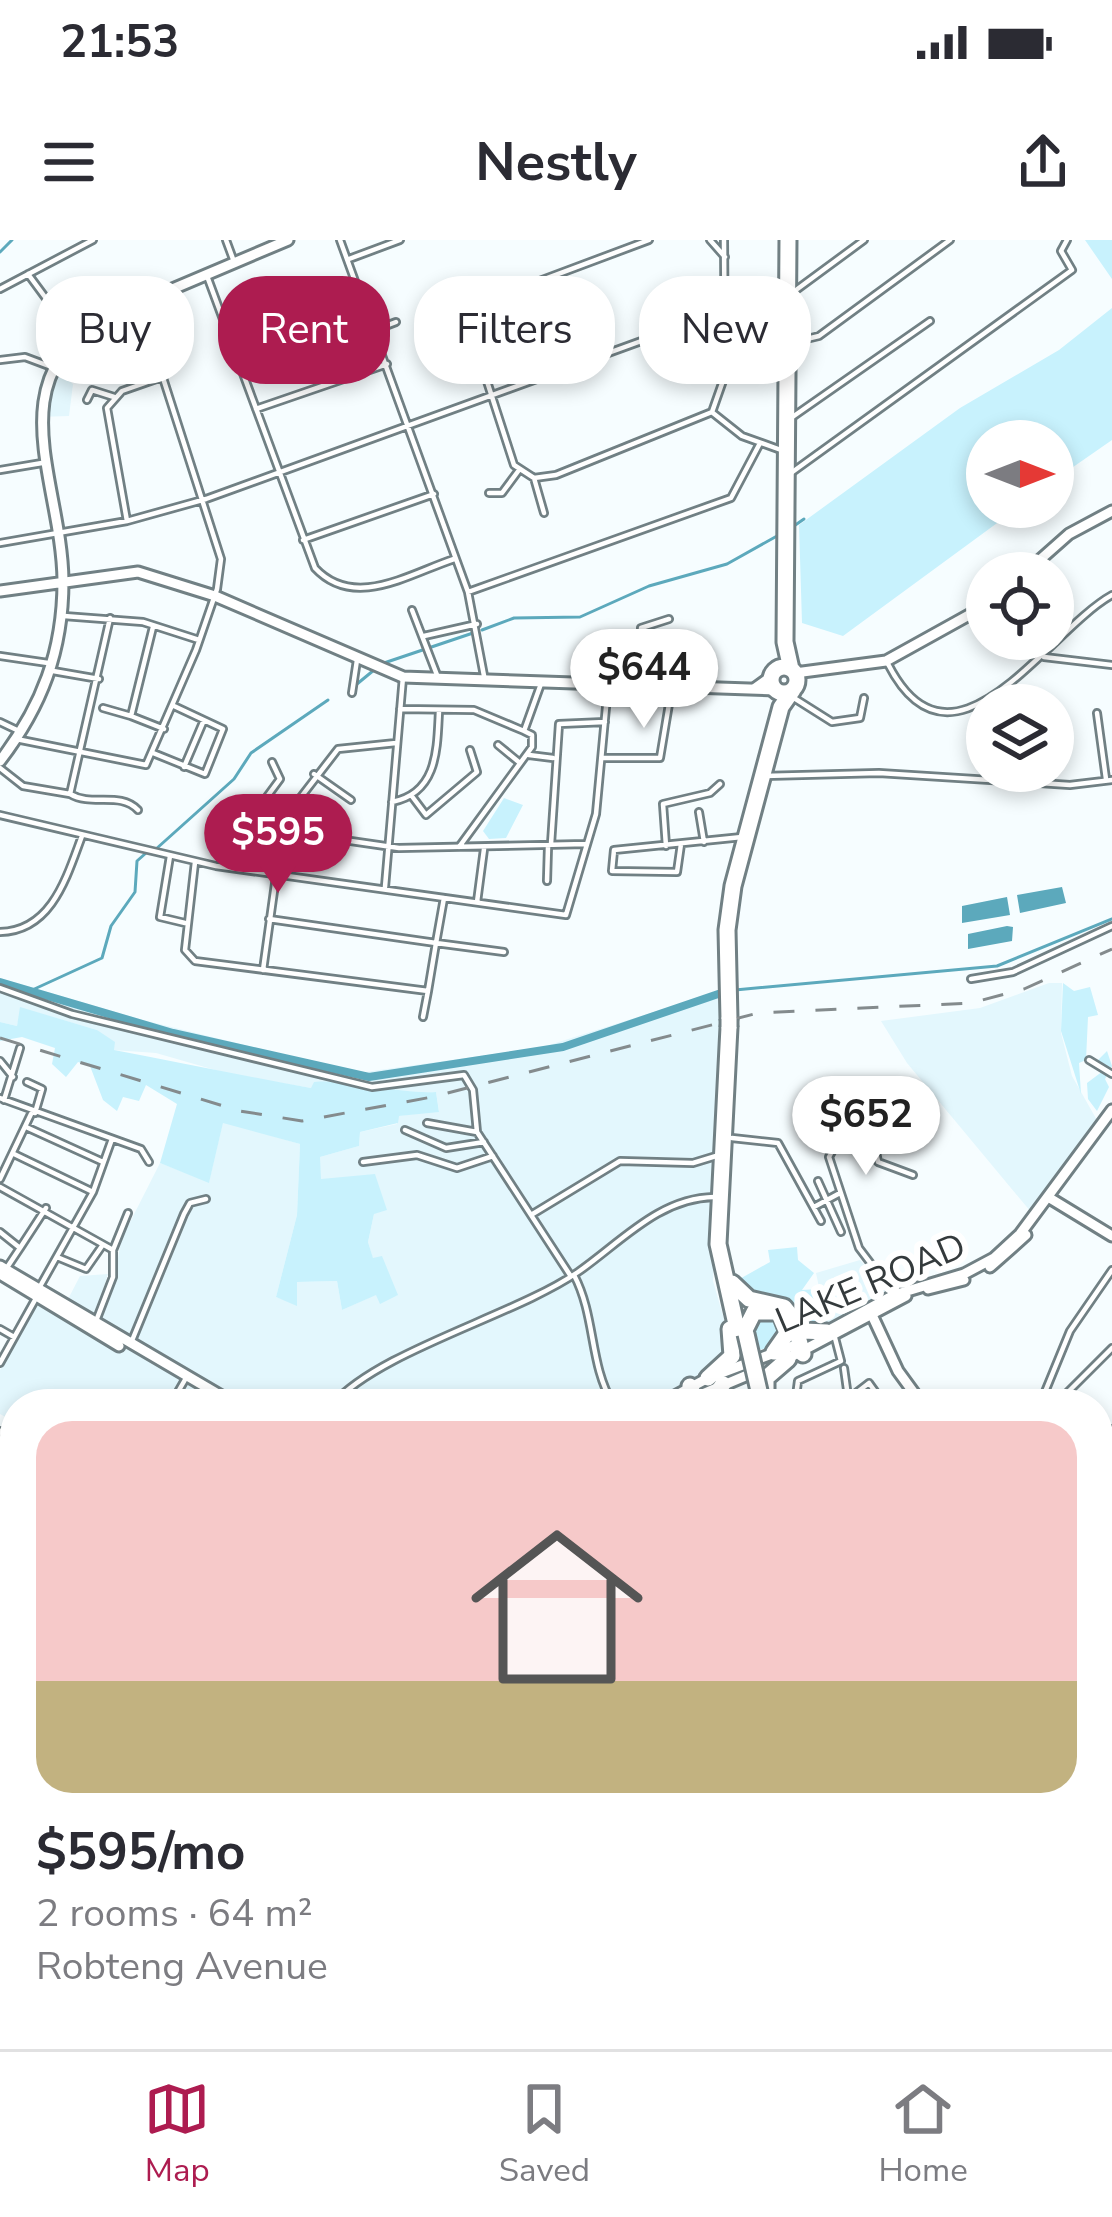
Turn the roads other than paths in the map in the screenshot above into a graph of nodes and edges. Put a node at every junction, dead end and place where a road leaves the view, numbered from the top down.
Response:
1 (93, 240) edge
2 (226, 240) edge
3 (288, 240) edge
4 (340, 240) edge
5 (400, 240) edge
6 (649, 240) edge
7 (710, 240) edge
8 (724, 240) edge
9 (788, 240) edge
10 (864, 240) edge
11 (950, 240) edge
12 (1067, 240) edge
13 (724, 256) junction
14 (349, 260) junction
15 (235, 264) junction
16 (28, 274) junction
17 (208, 276) junction
18 (354, 276) edge
19 (724, 276) edge
20 (788, 276) edge
21 (811, 279) edge
22 (194, 281) edge
23 (36, 285) edge
24 (0, 290) edge
25 (218, 305) edge
26 (930, 320) dead end
27 (396, 322) dead end
28 (390, 324) edge
29 (811, 338) edge
30 (639, 343) edge
31 (0, 360) edge
32 (36, 361) edge
33 (390, 372) edge
34 (43, 384) edge
35 (144, 384) edge
36 (166, 384) edge
37 (246, 384) edge
38 (329, 384) edge
39 (722, 384) edge
40 (787, 384) edge
41 (114, 397) junction
42 (493, 398) junction
43 (87, 400) dead end
44 (256, 410) junction
45 (712, 412) junction
46 (786, 421) junction
47 (410, 425) junction
48 (759, 445) junction
49 (787, 451) junction
50 (42, 464) junction
51 (0, 470) edge
52 (519, 470) junction
53 (277, 473) junction
54 (786, 476) junction
55 (534, 478) junction
56 (489, 493) dead end
57 (434, 494) junction
58 (206, 499) junction
59 (1112, 511) edge
60 (544, 513) dead end
61 (127, 521) junction
62 (56, 533) junction
63 (301, 541) junction
64 (0, 543) edge
65 (1049, 552) edge
66 (456, 558) junction
67 (63, 579) junction
68 (0, 591) edge
69 (469, 592) junction
70 (1112, 595) edge
71 (215, 596) junction
72 (412, 610) dead end
73 (60, 616) junction
74 (966, 617) edge
75 (110, 618) junction
76 (669, 619) dead end
77 (477, 624) junction
78 (153, 625) junction
79 (1074, 627) edge
80 (422, 636) junction
81 (199, 640) junction
82 (0, 656) edge
83 (1074, 657) edge
84 (357, 660) junction
85 (1040, 660) edge
86 (886, 661) junction
87 (1112, 665) edge
88 (53, 668) junction
89 (404, 677) junction
90 (98, 679) junction
91 (437, 681) junction
92 (485, 681) junction
93 (542, 681) junction
94 (608, 683) junction
95 (641, 684) junction
96 (787, 684) junction
97 (671, 686) junction
98 (352, 693) dead end
99 (864, 698) dead end
100 (174, 706) junction
101 (104, 708) dead end
102 (400, 709) junction
103 (439, 711) junction
104 (1097, 713) dead end
105 (131, 716) junction
106 (203, 720) junction
107 (0, 722) edge
108 (604, 722) junction
109 (164, 729) junction
110 (524, 731) junction
111 (18, 736) junction
112 (396, 743) junction
113 (498, 746) dead end
114 (470, 750) dead end
115 (79, 752) junction
116 (153, 753) junction
117 (526, 754) junction
118 (553, 758) junction
119 (602, 758) junction
120 (272, 762) dead end
121 (520, 763) junction
122 (0, 764) edge
123 (184, 767) junction
124 (314, 774) junction
125 (763, 776) junction
126 (1109, 781) edge
127 (720, 784) dead end
128 (70, 794) junction
129 (411, 796) junction
130 (351, 800) dead end
131 (391, 802) junction
132 (138, 810) dead end
133 (699, 812) dead end
134 (0, 815) edge
135 (282, 831) junction
136 (82, 836) junction
137 (746, 837) junction
138 (704, 842) junction
139 (586, 844) junction
140 (681, 844) junction
141 (666, 845) junction
142 (388, 846) junction
143 (550, 847) junction
144 (458, 848) junction
145 (484, 849) junction
146 (170, 856) junction
147 (194, 862) junction
148 (276, 875) junction
149 (547, 881) dead end
150 (385, 889) junction
151 (444, 898) junction
152 (477, 902) junction
153 (269, 919) junction
154 (185, 923) junction
155 (1112, 926) edge
156 (0, 932) edge
157 (436, 943) junction
158 (504, 952) dead end
159 (263, 970) junction
160 (970, 979) dead end
161 (0, 988) edge
162 (428, 991) junction
163 (424, 1018) dead end
164 (20, 1048) dead end
165 (1089, 1060) dead end
166 (0, 1061) edge
167 (1112, 1074) edge
168 (13, 1077) junction
169 (27, 1082) dead end
170 (732, 1094) junction
171 (2, 1099) edge
172 (1112, 1110) edge
173 (33, 1112) junction
174 (1112, 1120) edge
175 (58, 1121) junction
176 (427, 1123) dead end
177 (26, 1127) junction
178 (405, 1130) dead end
179 (477, 1132) junction
180 (51, 1138) junction
181 (732, 1138) junction
182 (112, 1139) junction
183 (484, 1142) junction
184 (14, 1154) junction
185 (493, 1156) junction
186 (722, 1156) junction
187 (104, 1162) junction
188 (149, 1162) dead end
189 (363, 1162) dead end
190 (913, 1175) dead end
191 (818, 1181) dead end
192 (0, 1183) edge
193 (93, 1192) junction
194 (840, 1193) junction
195 (722, 1197) junction
196 (206, 1199) dead end
197 (1051, 1199) junction
198 (827, 1200) junction
199 (814, 1207) junction
200 (46, 1208) junction
201 (128, 1213) dead end
202 (531, 1215) junction
203 (821, 1221) dead end
204 (74, 1226) junction
205 (0, 1232) edge
206 (841, 1232) dead end
207 (1112, 1236) edge
208 (103, 1244) junction
209 (718, 1244) junction
210 (20, 1248) junction
211 (113, 1250) junction
212 (56, 1257) junction
213 (2, 1270) edge
214 (1112, 1270) edge
215 (572, 1276) junction
216 (732, 1283) junction
217 (37, 1294) junction
218 (894, 1295) junction
219 (871, 1312) junction
220 (94, 1324) junction
221 (794, 1324) junction
222 (0, 1329) edge
223 (831, 1335) junction
224 (743, 1336) junction
225 (14, 1337) junction
226 (130, 1346) junction
227 (1112, 1348) edge
228 (791, 1352) junction
229 (0, 1363) edge
230 (844, 1368) dead end
231 (185, 1380) junction
232 (716, 1381) junction
233 (180, 1389) edge
234 (199, 1389) edge
235 (204, 1389) edge
236 (353, 1389) edge
237 (606, 1389) edge
238 (703, 1389) edge
239 (714, 1389) edge
240 (756, 1389) edge
241 (763, 1389) edge
242 (797, 1389) edge
243 (846, 1389) edge
244 (909, 1389) edge
245 (1046, 1389) edge
246 (1071, 1389) edge

1 - 16 street
2 - 15 street
3 - 15 main road
4 - 14 street
5 - 14 street
6 - 42 street
7 - 13 street
8 - 13 street
9 - 20 highway
10 - 21 street
11 - 29 street
12 - 54 street
13 - 19 street
14 - 18 street
15 - 17 main road
16 - 23 street
16 - 24 street
17 - 22 main road
17 - 25 street
26 - 46 street
27 - 28 street
30 - 42 street
31 - 32 street
33 - 47 street
34 - 50 main road
35 - 41 street
36 - 58 street
37 - 44 street
38 - 44 street
39 - 45 street
40 - 46 highway
41 - 43 street
41 - 61 street
42 - 47 street
42 - 52 street
44 - 53 street
45 - 48 street
45 - 55 street
46 - 49 highway
47 - 53 street
47 - 57 street
48 - 49 street
48 - 69 street
49 - 54 highway
50 - 51 street
50 - 62 main road
52 - 55 street
52 - 56 street
53 - 58 street
53 - 63 street
54 - 96 highway
55 - 60 street
57 - 63 street
57 - 66 street
58 - 61 street
58 - 71 street
59 - 65 main road
61 - 62 street
62 - 64 street
62 - 67 main road
63 - 66 street
66 - 69 street
67 - 68 main road
67 - 71 main road
67 - 73 main road
69 - 77 street
70 - 79 street
71 - 81 street
71 - 84 main road
72 - 80 street
73 - 75 street
73 - 88 main road
74 - 86 main road
75 - 78 street
75 - 90 street
76 - 95 street
77 - 80 street
77 - 92 street
78 - 81 street
78 - 105 street
80 - 91 street
81 - 100 street
82 - 88 street
83 - 87 street
84 - 89 main road
84 - 98 street
85 - 86 street
86 - 96 main road
88 - 90 street
88 - 111 main road
89 - 91 main road
89 - 102 street
90 - 115 street
91 - 92 main road
92 - 93 main road
93 - 94 main road
93 - 110 street
94 - 95 main road
94 - 108 street
95 - 97 main road
96 - 97 main road
96 - 99 street
96 - 125 highway
97 - 119 street
100 - 106 street
100 - 109 street
101 - 105 street
102 - 103 street
102 - 112 street
103 - 110 street
103 - 129 street
104 - 126 street
105 - 109 street
106 - 123 street
106 - 123 street
107 - 111 street
108 - 118 street
108 - 119 street
109 - 116 street
110 - 117 street
111 - 115 street
111 - 122 main road
112 - 124 street
112 - 131 street
113 - 121 street
114 - 129 street
115 - 116 street
115 - 128 street
116 - 123 street
117 - 118 street
117 - 121 street
118 - 143 street
119 - 139 street
120 - 135 street
121 - 144 street
122 - 128 street
124 - 130 street
124 - 135 street
125 - 126 street
125 - 137 highway
127 - 141 street
128 - 132 street
129 - 131 street
131 - 142 street
133 - 138 street
134 - 136 street
135 - 142 street
135 - 148 street
136 - 146 street
136 - 156 street
137 - 138 street
137 - 170 highway
138 - 140 street
139 - 143 street
139 - 152 street
140 - 141 street
140 - 141 street
142 - 144 street
142 - 150 street
143 - 145 street
143 - 149 street
144 - 145 street
145 - 152 street
146 - 147 street
146 - 154 street
147 - 148 street
147 - 154 street
148 - 150 street
148 - 153 street
150 - 151 street
151 - 152 street
151 - 157 street
153 - 157 street
153 - 159 street
154 - 159 street
155 - 160 street
157 - 158 street
157 - 162 street
159 - 162 street
161 - 179 street
162 - 163 street
164 - 168 street
165 - 167 street
166 - 168 street
168 - 171 street
169 - 173 street
170 - 181 highway
170 - 186 highway
171 - 173 street
172 - 197 main road, LAKE ROAD
173 - 175 street
173 - 177 street
174 - 197 main road, LAKE ROAD
175 - 180 street
175 - 182 street
176 - 179 street
177 - 180 street
177 - 184 street
178 - 183 street
179 - 183 street
180 - 187 street
181 - 195 highway
181 - 199 street
182 - 187 street
182 - 188 street
183 - 185 street
184 - 192 street
184 - 193 street
185 - 189 street
185 - 202 street
186 - 195 highway
186 - 202 street
187 - 193 street
190 - 194 street
191 - 198 street
192 - 200 street
193 - 204 street
194 - 198 street
194 - 218 street
195 - 209 highway
195 - 215 street
195 - 216 highway
196 - 226 street
197 - 207 main road
197 - 218 main road, LAKE ROAD
197 - 219 main road, LAKE ROAD
198 - 199 street
198 - 206 street
199 - 203 street
200 - 204 street
200 - 210 street
201 - 211 street
202 - 215 street
204 - 208 street
204 - 212 street
205 - 210 street
208 - 211 street
208 - 212 street
209 - 224 highway
209 - 232 highway
210 - 213 street
211 - 220 street
212 - 217 street
213 - 217 main road
214 - 245 street
215 - 236 street
215 - 237 street
216 - 221 highway
216 - 224 highway
217 - 220 main road
217 - 225 street
217 - 231 main road
218 - 219 main road, LAKE ROAD
219 - 223 main road, LAKE ROAD
219 - 244 main road
220 - 226 main road
221 - 223 highway
221 - 228 highway
222 - 225 street
223 - 228 main road, LAKE ROAD
223 - 242 street
224 - 228 highway
224 - 240 highway, bridge
225 - 229 street
226 - 231 main road
227 - 246 street
228 - 232 main road, LAKE ROAD
228 - 241 highway
230 - 243 street
231 - 233 street
231 - 234 main road
231 - 235 main road
232 - 238 main road, LAKE ROAD
232 - 239 highway

